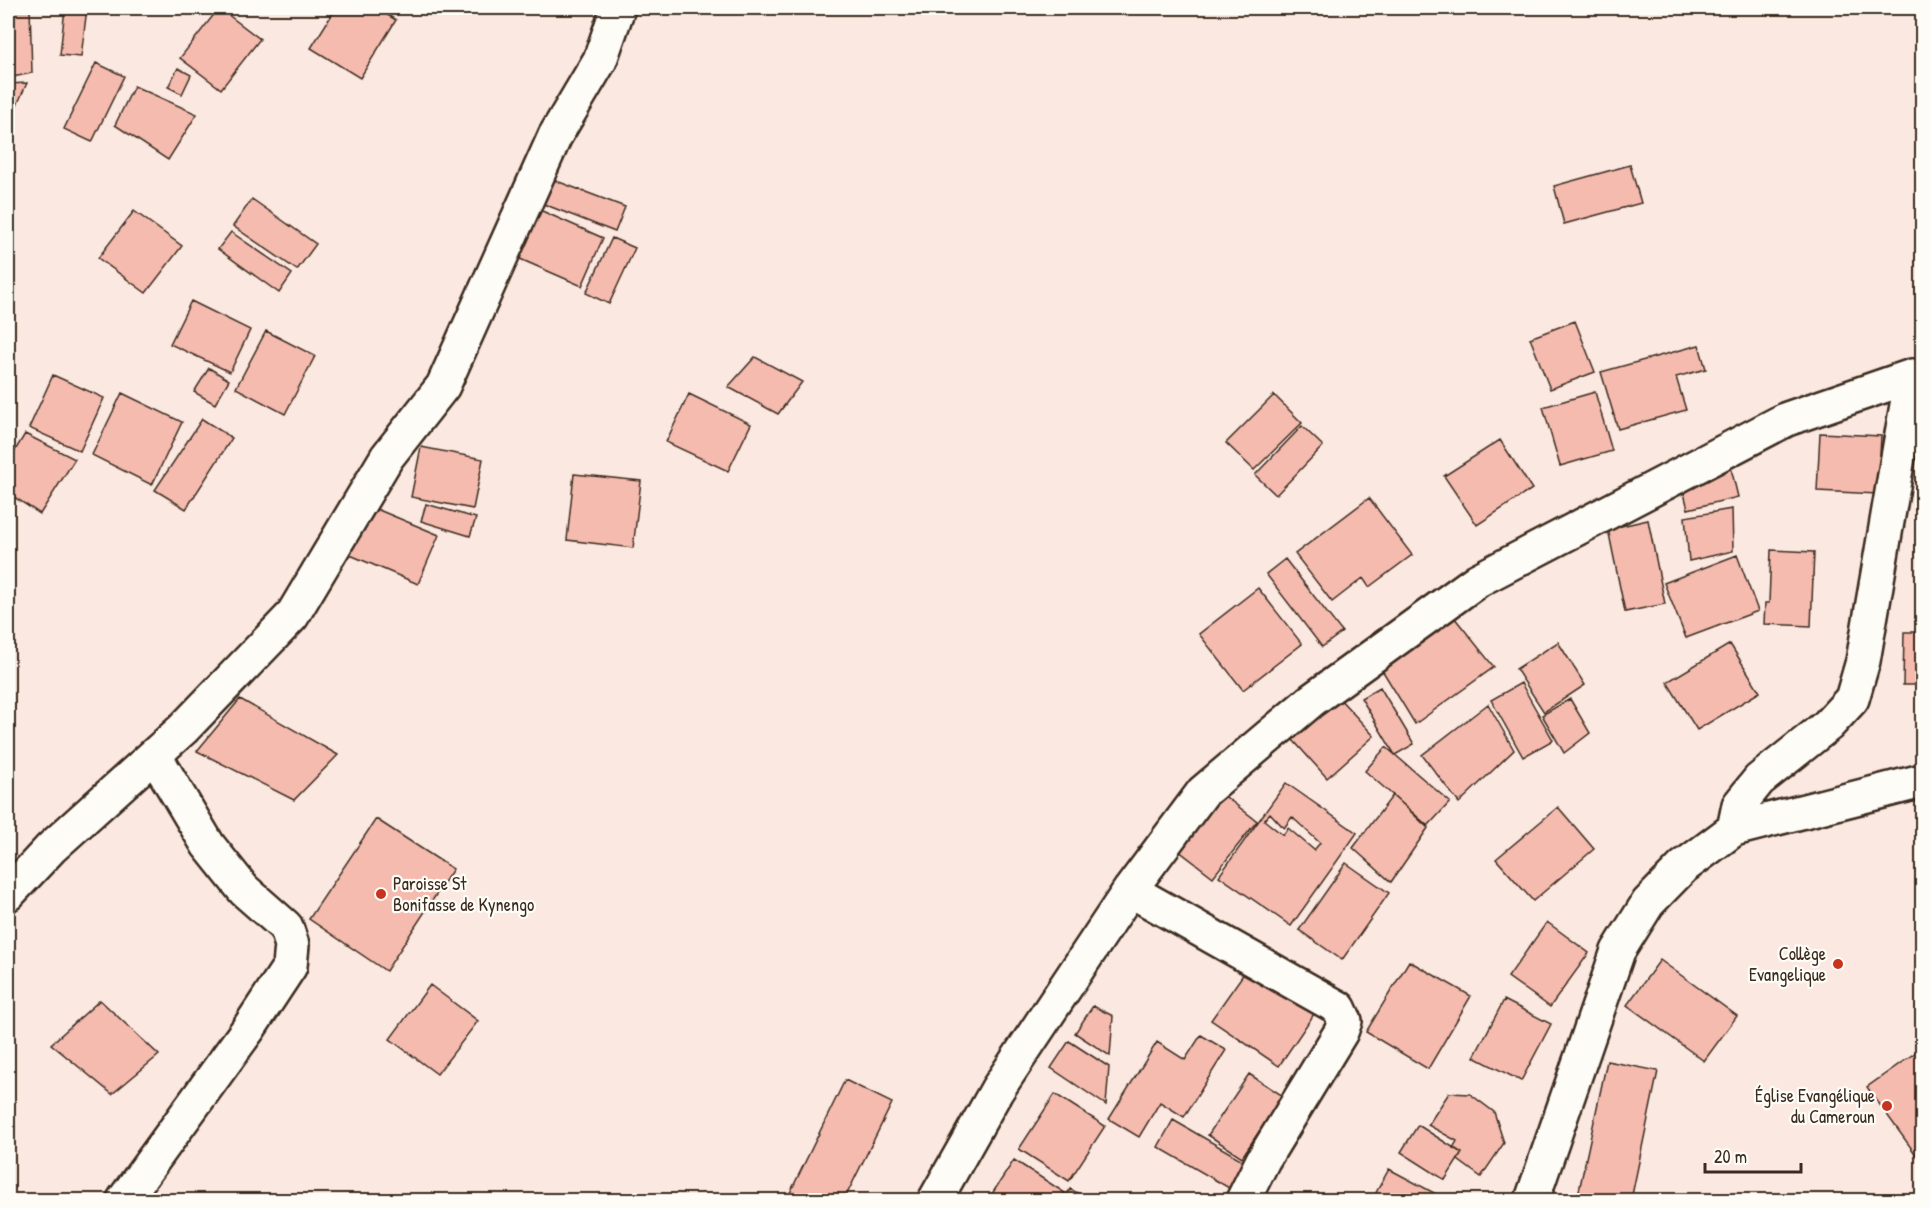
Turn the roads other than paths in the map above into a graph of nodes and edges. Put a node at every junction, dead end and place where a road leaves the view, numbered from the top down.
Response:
1 (618, 8) edge
2 (1917, 378) edge
3 (154, 756) junction
4 (1923, 781) edge
5 (1734, 829) junction
6 (1130, 890) junction
7 (8, 894) edge
8 (124, 1200) edge
9 (935, 1200) edge
10 (1243, 1200) edge
11 (1532, 1200) edge

1 - 3 street
2 - 5 street
2 - 6 street
3 - 7 street
3 - 8 street
4 - 5 street
5 - 11 street
6 - 9 street
6 - 10 street

